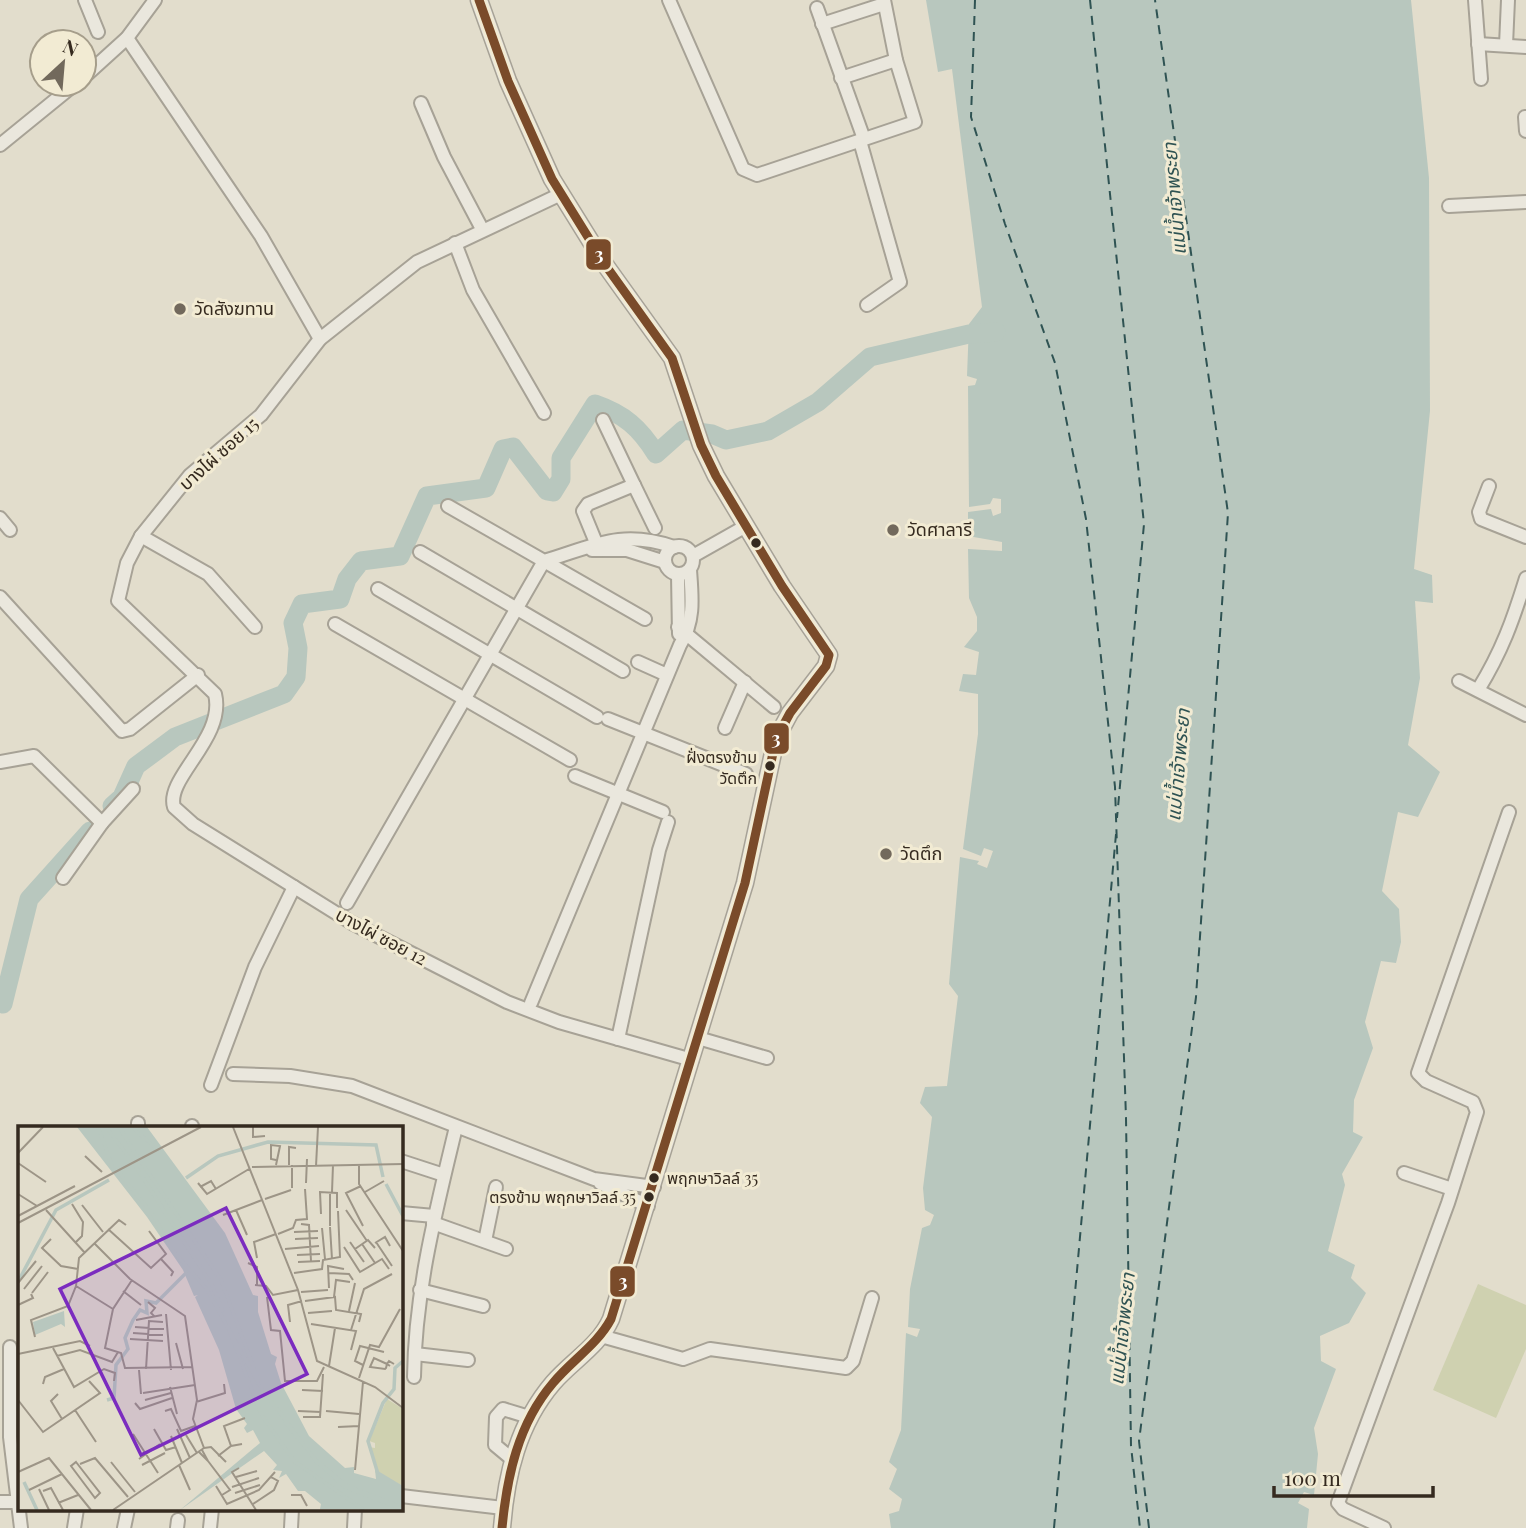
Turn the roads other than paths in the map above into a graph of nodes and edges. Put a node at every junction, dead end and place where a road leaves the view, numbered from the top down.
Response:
1 (85, 0) edge
2 (156, 0) edge
3 (479, 0) edge
4 (669, 0) edge
5 (1475, 0) edge
6 (1508, 0) edge
7 (884, 2) edge
8 (817, 8) dead end
9 (822, 24) junction
10 (96, 28) edge
11 (127, 38) junction
12 (1478, 44) junction
13 (1506, 45) junction
14 (1526, 47) edge
15 (897, 60) junction
16 (98, 64) edge
17 (841, 78) junction
18 (1481, 79) dead end
19 (58, 98) edge
20 (421, 103) dead end
21 (1525, 117) edge
22 (1526, 131) edge
23 (862, 140) junction
24 (0, 145) edge
25 (561, 194) junction
26 (1526, 202) edge
27 (1449, 206) dead end
28 (482, 229) junction
29 (455, 243) junction
30 (867, 305) dead end
31 (320, 339) junction
32 (544, 413) dead end
33 (603, 420) dead end
34 (634, 485) junction
35 (1489, 486) dead end
36 (448, 506) dead end
37 (0, 518) edge
38 (747, 526) junction
39 (655, 528) dead end
40 (10, 530) dead end
41 (141, 536) junction
42 (1526, 537) edge
43 (597, 546) junction
44 (674, 547) junction
45 (420, 552) dead end
46 (693, 556) junction
47 (544, 561) junction
48 (665, 562) junction
49 (684, 572) junction
50 (1526, 578) edge
51 (378, 589) dead end
52 (0, 597) edge
53 (515, 607) junction
54 (645, 619) dead end
55 (335, 624) dead end
56 (255, 627) dead end
57 (682, 635) junction
58 (489, 654) junction
59 (638, 662) dead end
60 (623, 671) dead end
61 (198, 675) junction
62 (667, 675) junction
63 (1459, 681) dead end
64 (744, 682) junction
65 (1478, 690) junction
66 (463, 698) junction
67 (774, 707) dead end
68 (1526, 715) edge
69 (725, 728) dead end
70 (212, 729) joint
71 (643, 735) junction
72 (570, 760) dead end
73 (0, 762) edge
74 (746, 774) dead end
75 (575, 776) dead end
76 (133, 789) dead end
77 (620, 794) junction
78 (1509, 812) dead end
79 (98, 819) junction
80 (63, 878) dead end
81 (293, 887) junction
82 (347, 904) dead end
83 (531, 1003) dead end
84 (698, 1038) junction
85 (618, 1039) junction
86 (767, 1058) dead end
87 (692, 1060) junction
88 (233, 1074) dead end
89 (211, 1084) dead end
90 (456, 1127) junction
91 (402, 1161) edge
92 (1404, 1173) dead end
93 (444, 1175) junction
94 (594, 1179) junction
95 (496, 1187) dead end
96 (654, 1187) junction
97 (1452, 1189) junction
98 (648, 1206) junction
99 (402, 1213) edge
100 (434, 1220) junction
101 (485, 1241) junction
102 (506, 1249) dead end
103 (420, 1290) junction
104 (872, 1298) dead end
105 (483, 1306) dead end
106 (601, 1336) junction
107 (10, 1347) edge
108 (415, 1354) junction
109 (468, 1360) dead end
110 (414, 1377) dead end
111 (9, 1400) edge
112 (528, 1417) junction
113 (10, 1453) edge
114 (513, 1460) junction
115 (402, 1496) edge
116 (0, 1502) edge
117 (18, 1502) joint
118 (503, 1508) junction
119 (19, 1510) edge
120 (77, 1510) edge
121 (128, 1510) edge
122 (212, 1510) edge
123 (292, 1510) edge
124 (355, 1510) edge
125 (21, 1528) edge
126 (74, 1528) edge
127 (124, 1528) edge
128 (210, 1528) edge
129 (291, 1528) edge
130 (354, 1528) edge
131 (502, 1528) edge
132 (1384, 1528) edge

1 - 10 street
2 - 11 street
3 - 25 street
4 - 23 street
5 - 12 street
6 - 13 street
7 - 9 street
7 - 15 street
8 - 9 street
9 - 17 street
11 - 16 street
11 - 31 street
12 - 13 street
12 - 18 street
13 - 14 street
15 - 17 street
15 - 23 street
17 - 23 street
19 - 24 street
20 - 28 street
21 - 22 street
23 - 30 street
25 - 28 street, บางไผ่ ซอย 15
25 - 38 street
26 - 27 street
28 - 29 street, บางไผ่ ซอย 15
29 - 31 street, บางไผ่ ซอย 15
29 - 32 street
31 - 41 street, บางไผ่ ซอย 15
33 - 34 street
34 - 39 street
34 - 43 street
35 - 42 street
36 - 47 street
37 - 40 street
38 - 46 street
38 - 84 street
41 - 56 street
41 - 61 street, บางไผ่ ซอย 15
43 - 44 street
43 - 47 street
43 - 48 street
44 - 46 street
44 - 48 street
45 - 53 street
46 - 49 street
47 - 53 street
47 - 54 street
48 - 49 street
49 - 57 street
50 - 65 street
51 - 58 street
52 - 61 street
53 - 58 street
53 - 60 street
55 - 66 street
57 - 62 street
57 - 64 street
58 - 66 street
58 - 71 street
59 - 62 street
61 - 70 street, บางไผ่ ซอย 15
62 - 71 street
63 - 65 street
64 - 67 street
64 - 69 street
65 - 68 street
66 - 72 street
66 - 82 street
70 - 81 street, บางไผ่ ซอย 12
71 - 74 street
71 - 77 street
73 - 79 street
75 - 77 street
76 - 79 street
77 - 83 street
77 - 85 street
78 - 97 street
79 - 80 street
81 - 85 street, บางไผ่ ซอย 12
81 - 89 street
84 - 86 street
84 - 87 street
85 - 87 street, บางไผ่ ซอย 12
87 - 96 street
88 - 90 street
90 - 93 street
90 - 94 street
91 - 93 street
92 - 97 street
93 - 100 street
94 - 96 street
94 - 98 street
95 - 101 street
96 - 98 street
97 - 132 street
98 - 106 street
99 - 100 street
100 - 101 street
100 - 103 street
101 - 102 street
103 - 105 street
103 - 108 street
104 - 106 street
106 - 112 street
107 - 111 street
108 - 109 street
108 - 110 street
111 - 113 street
112 - 114 street
112 - 114 street
113 - 117 street
114 - 118 street
115 - 118 street
116 - 117 street
118 - 131 street
119 - 125 street
120 - 126 street
121 - 127 street
122 - 128 street
123 - 129 street
124 - 130 street

